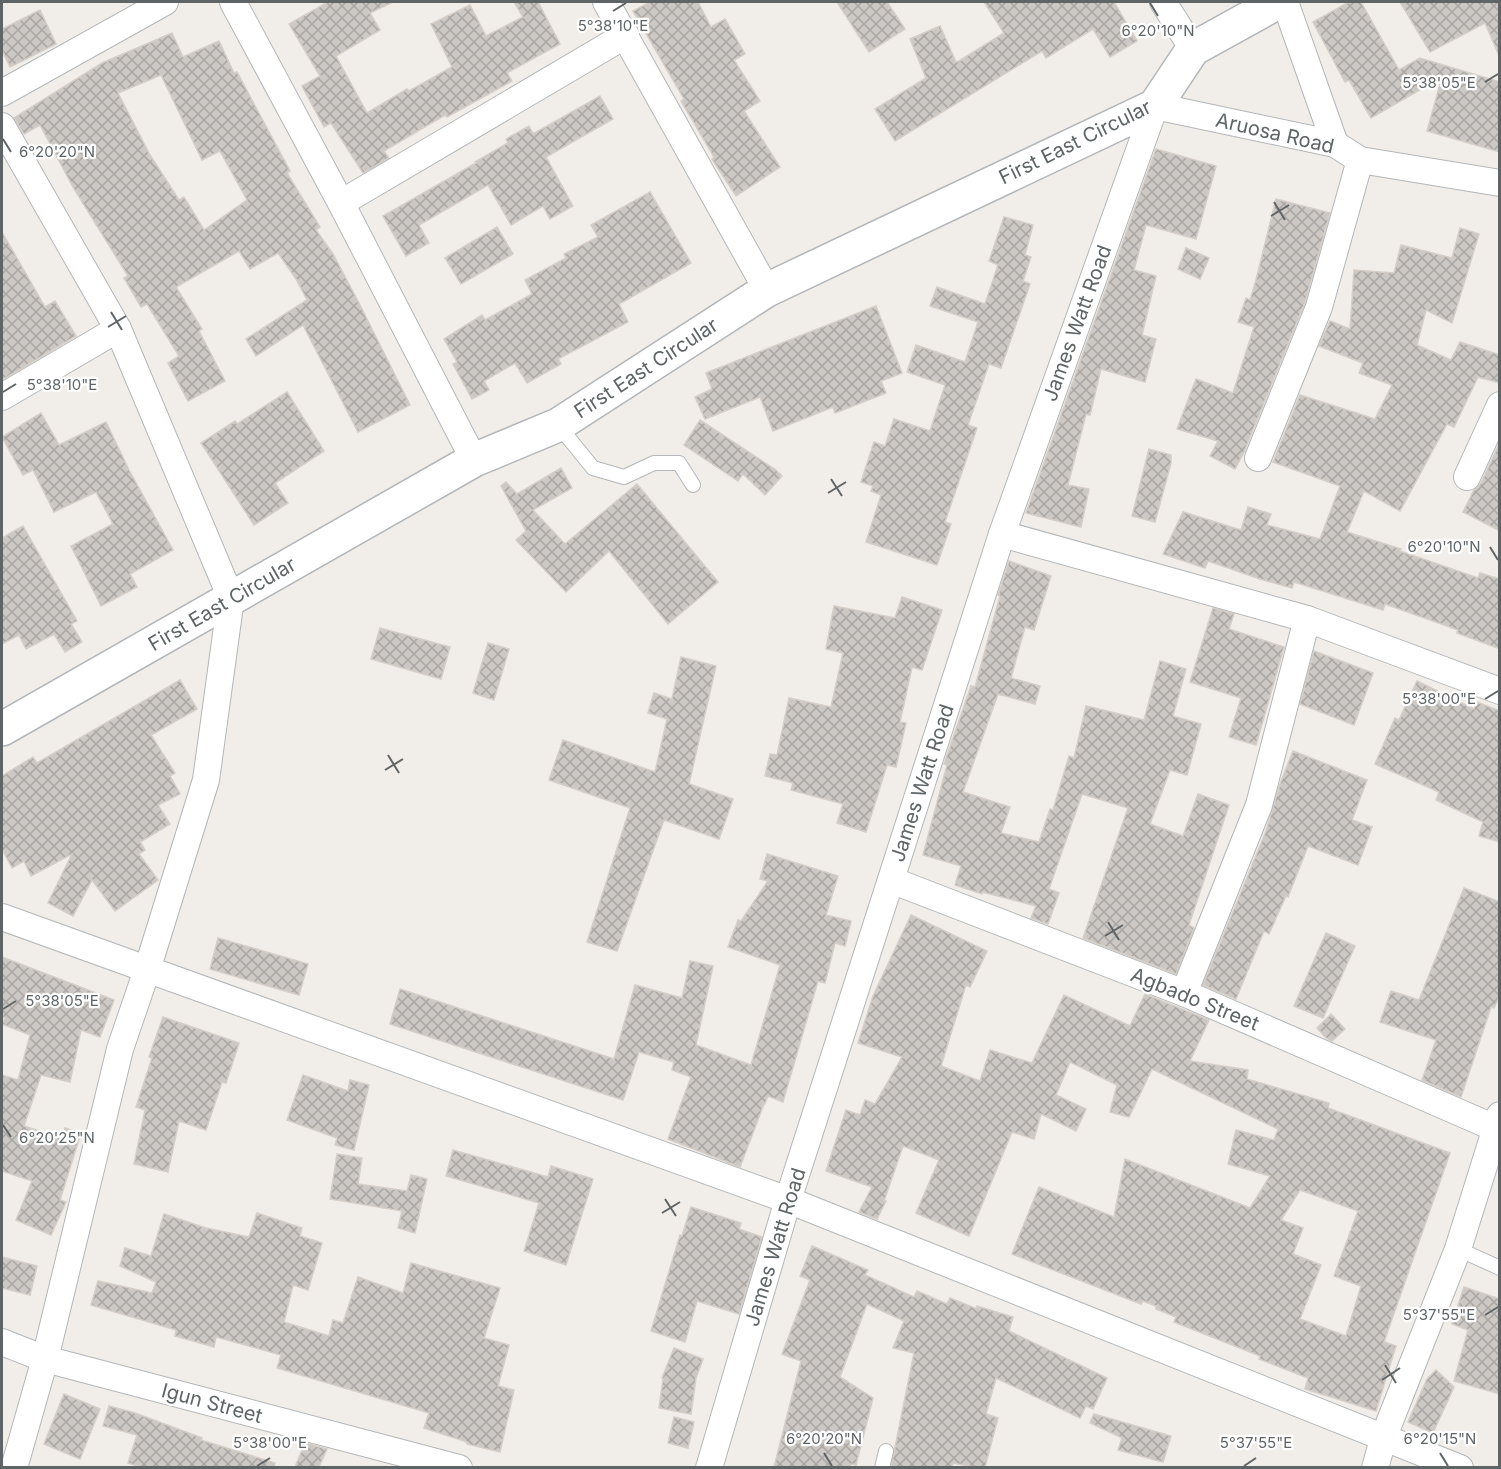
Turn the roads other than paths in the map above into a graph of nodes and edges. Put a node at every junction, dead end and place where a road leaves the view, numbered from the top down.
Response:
1 (165, 2) edge
2 (233, 2) edge
3 (606, 2) edge
4 (1163, 2) edge
5 (1278, 2) edge
6 (1285, 2) edge
7 (626, 35) junction
8 (1193, 49) junction
9 (2, 93) edge
10 (1155, 106) junction
11 (2, 126) edge
12 (1335, 144) junction
13 (1360, 160) junction
14 (1500, 183) edge
15 (341, 203) junction
16 (767, 290) junction
17 (118, 329) junction
18 (2, 397) edge
19 (1500, 405) edge
20 (558, 425) junction
21 (1258, 458) dead end
22 (474, 460) junction
23 (1467, 477) dead end
24 (693, 485) dead end
25 (1002, 534) junction
26 (231, 598) junction
27 (1307, 619) junction
28 (1500, 691) edge
29 (2, 729) edge
30 (891, 880) junction
31 (2, 916) edge
32 (147, 970) junction
33 (1184, 993) junction
34 (1497, 1121) edge
35 (788, 1200) junction
36 (1458, 1249) junction
37 (1500, 1268) edge
38 (2, 1342) edge
39 (45, 1359) junction
40 (1384, 1436) junction
41 (886, 1452) dead end
42 (14, 1467) edge
43 (459, 1467) edge
44 (709, 1467) edge
45 (882, 1467) edge
46 (1375, 1467) edge
47 (1460, 1467) edge

1 - 9 street
2 - 15 street
3 - 7 street
4 - 8 street
5 - 8 street, First East Circular
6 - 12 street
7 - 15 street
7 - 16 street
8 - 10 street, First East Circular
10 - 12 street, Aruosa Road
10 - 16 street, First East Circular
10 - 25 street, James Watt Road
11 - 17 street
12 - 13 street, Aruosa Road
13 - 14 street, Aruosa Road
13 - 21 street
15 - 22 street
16 - 20 street, First East Circular
17 - 18 street
17 - 26 street
19 - 23 street
20 - 22 street, First East Circular
20 - 24 lane
22 - 26 street, First East Circular
25 - 27 street
25 - 30 street, James Watt Road
26 - 29 street, First East Circular
26 - 32 street
27 - 28 street
27 - 33 street
30 - 33 street, Agbado Street
30 - 35 street, James Watt Road
31 - 32 street
32 - 35 street
32 - 39 street
33 - 34 street, Agbado Street
34 - 36 street, Agbado Street
35 - 40 street
35 - 44 street, James Watt Road
36 - 37 lane
36 - 40 street, Agbado Street
38 - 39 street, Igun Street
39 - 42 street
39 - 43 street, Igun Street
40 - 46 street, Agbado Street
40 - 47 street
41 - 45 lane

